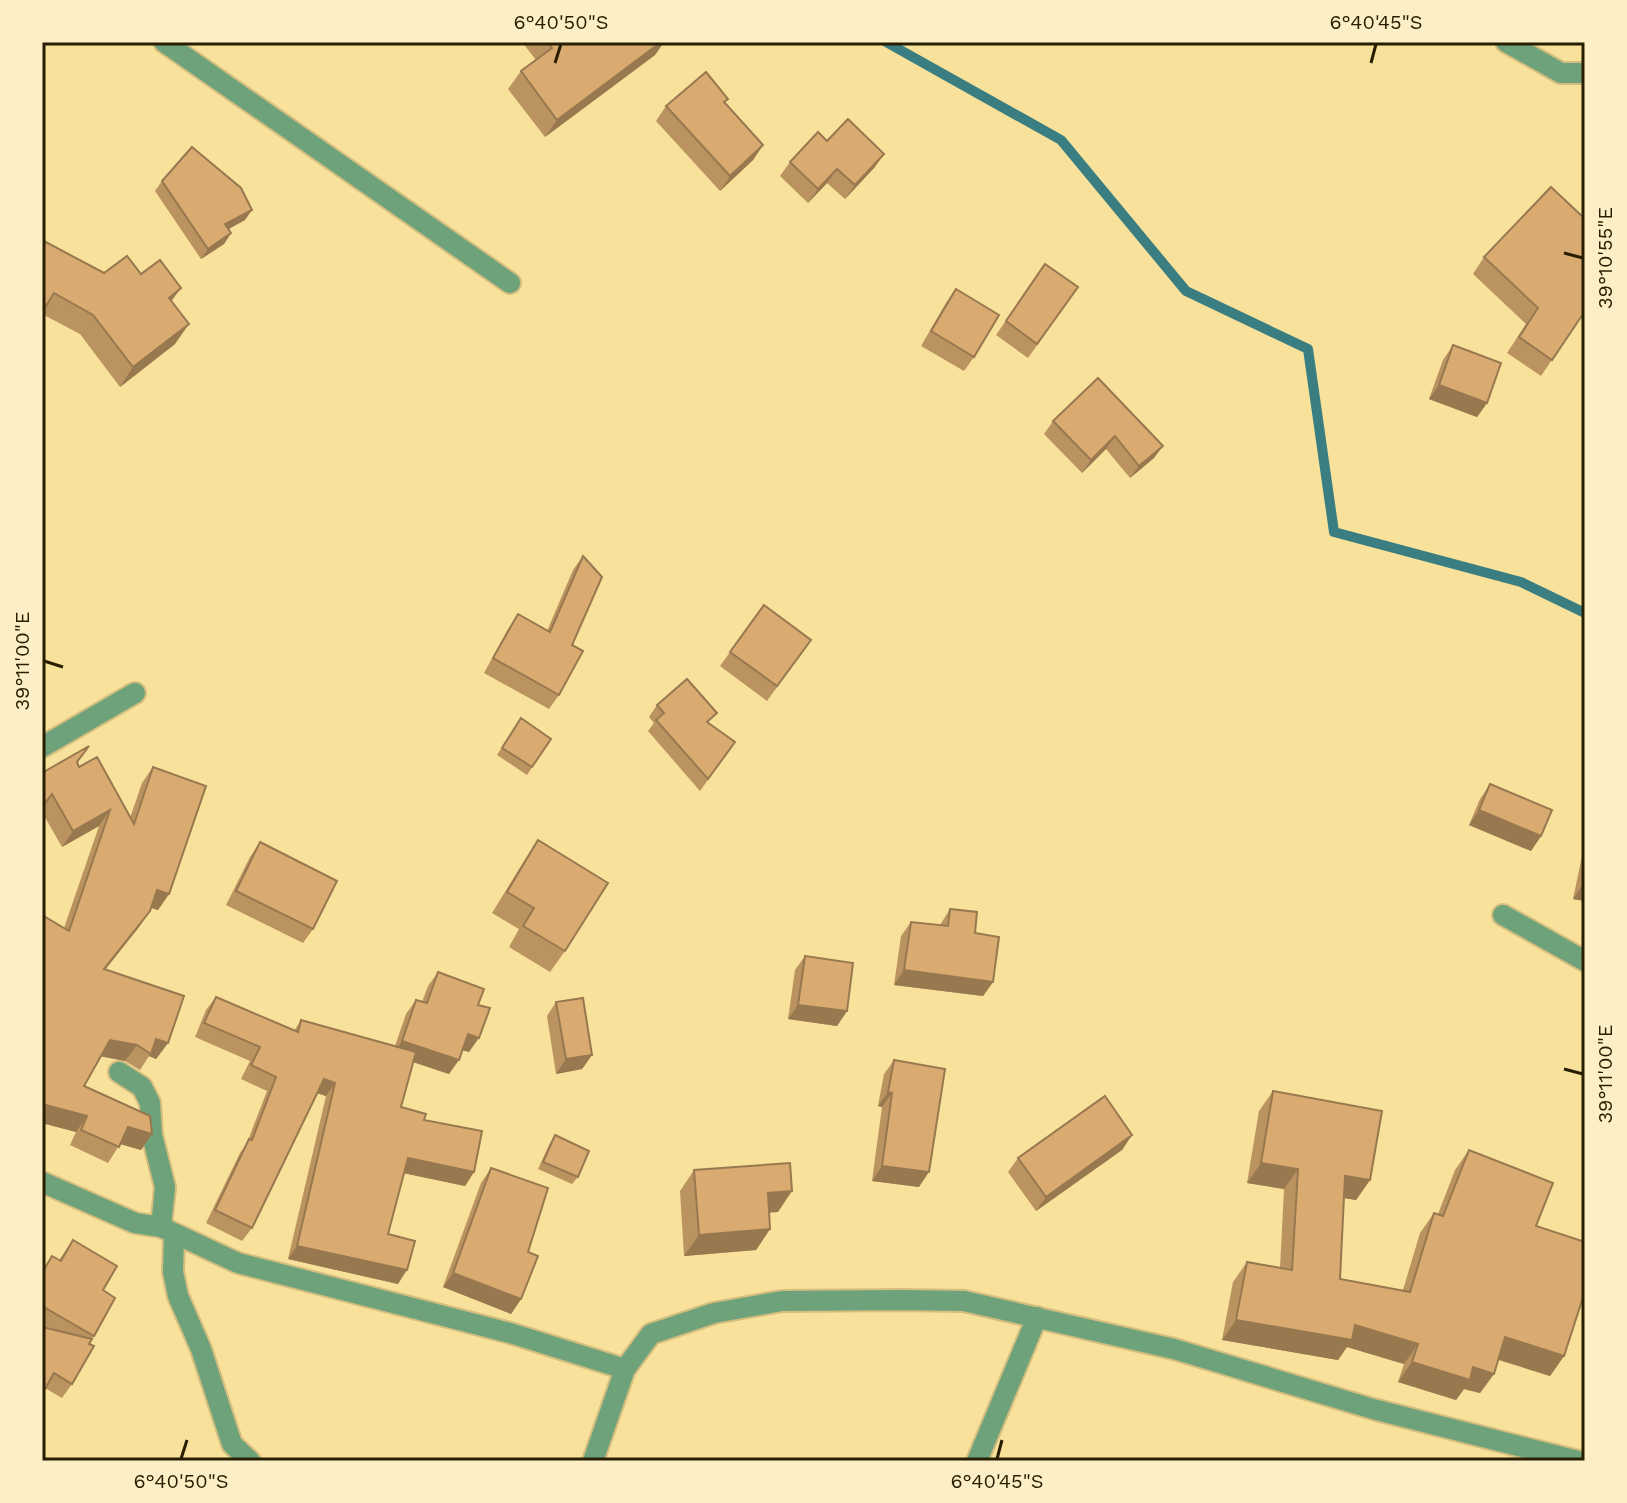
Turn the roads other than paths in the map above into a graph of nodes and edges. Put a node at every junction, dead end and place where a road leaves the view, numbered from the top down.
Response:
1 (164, 42) edge
2 (1506, 42) edge
3 (1585, 73) edge
4 (510, 283) dead end
5 (135, 693) dead end
6 (42, 747) edge
7 (1503, 915) dead end
8 (1585, 961) edge
9 (119, 1072) dead end
10 (42, 1182) edge
11 (167, 1231) junction
12 (1037, 1317) junction
13 (625, 1369) junction
14 (599, 1457) edge
15 (250, 1461) edge
16 (977, 1461) edge
17 (1578, 1461) edge

1 - 4 street
2 - 3 street
5 - 6 street
7 - 8 street
9 - 11 street
10 - 11 street
11 - 13 street
11 - 15 street
12 - 13 street
12 - 16 street
12 - 17 street
13 - 14 street

